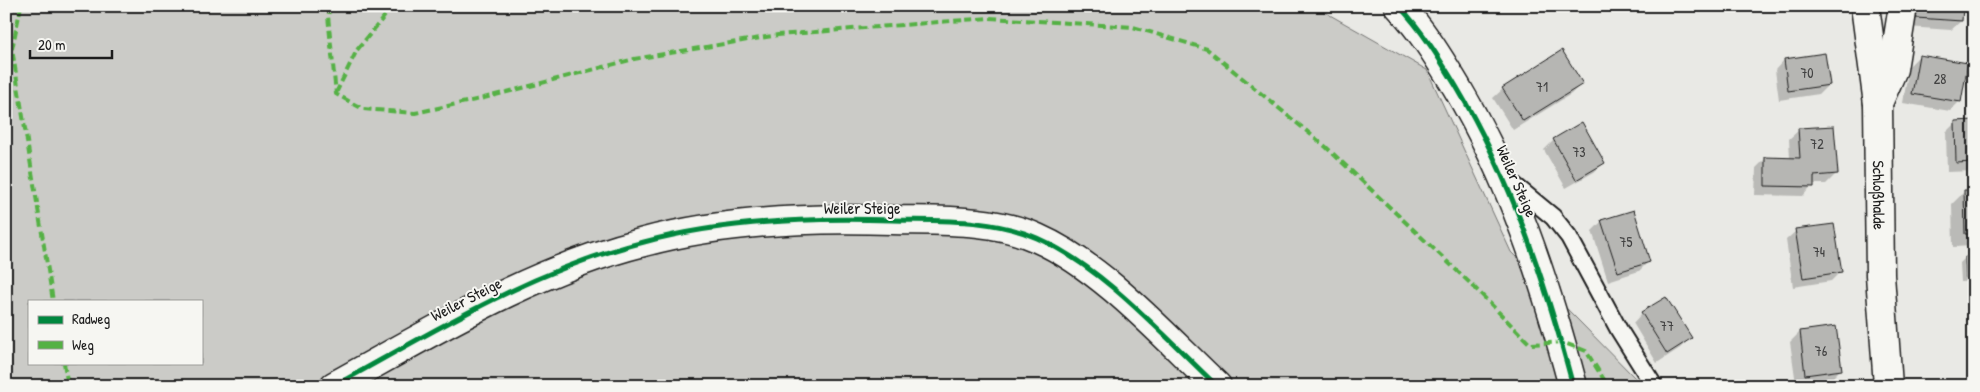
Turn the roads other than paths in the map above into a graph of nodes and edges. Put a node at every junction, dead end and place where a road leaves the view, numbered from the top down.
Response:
1 (1399, 6) edge
2 (1865, 6) edge
3 (1903, 6) edge
4 (1878, 104) junction
5 (1502, 175) junction
6 (334, 386) edge
7 (1217, 386) edge
8 (1574, 386) edge
9 (1654, 386) edge
10 (1888, 386) edge

1 - 5 street, Weiler Steige
2 - 4 street, Schloßhalde
3 - 4 street
4 - 10 street, Schloßhalde
5 - 8 street, Weiler Steige
5 - 9 lane
6 - 7 street, Weiler Steige

